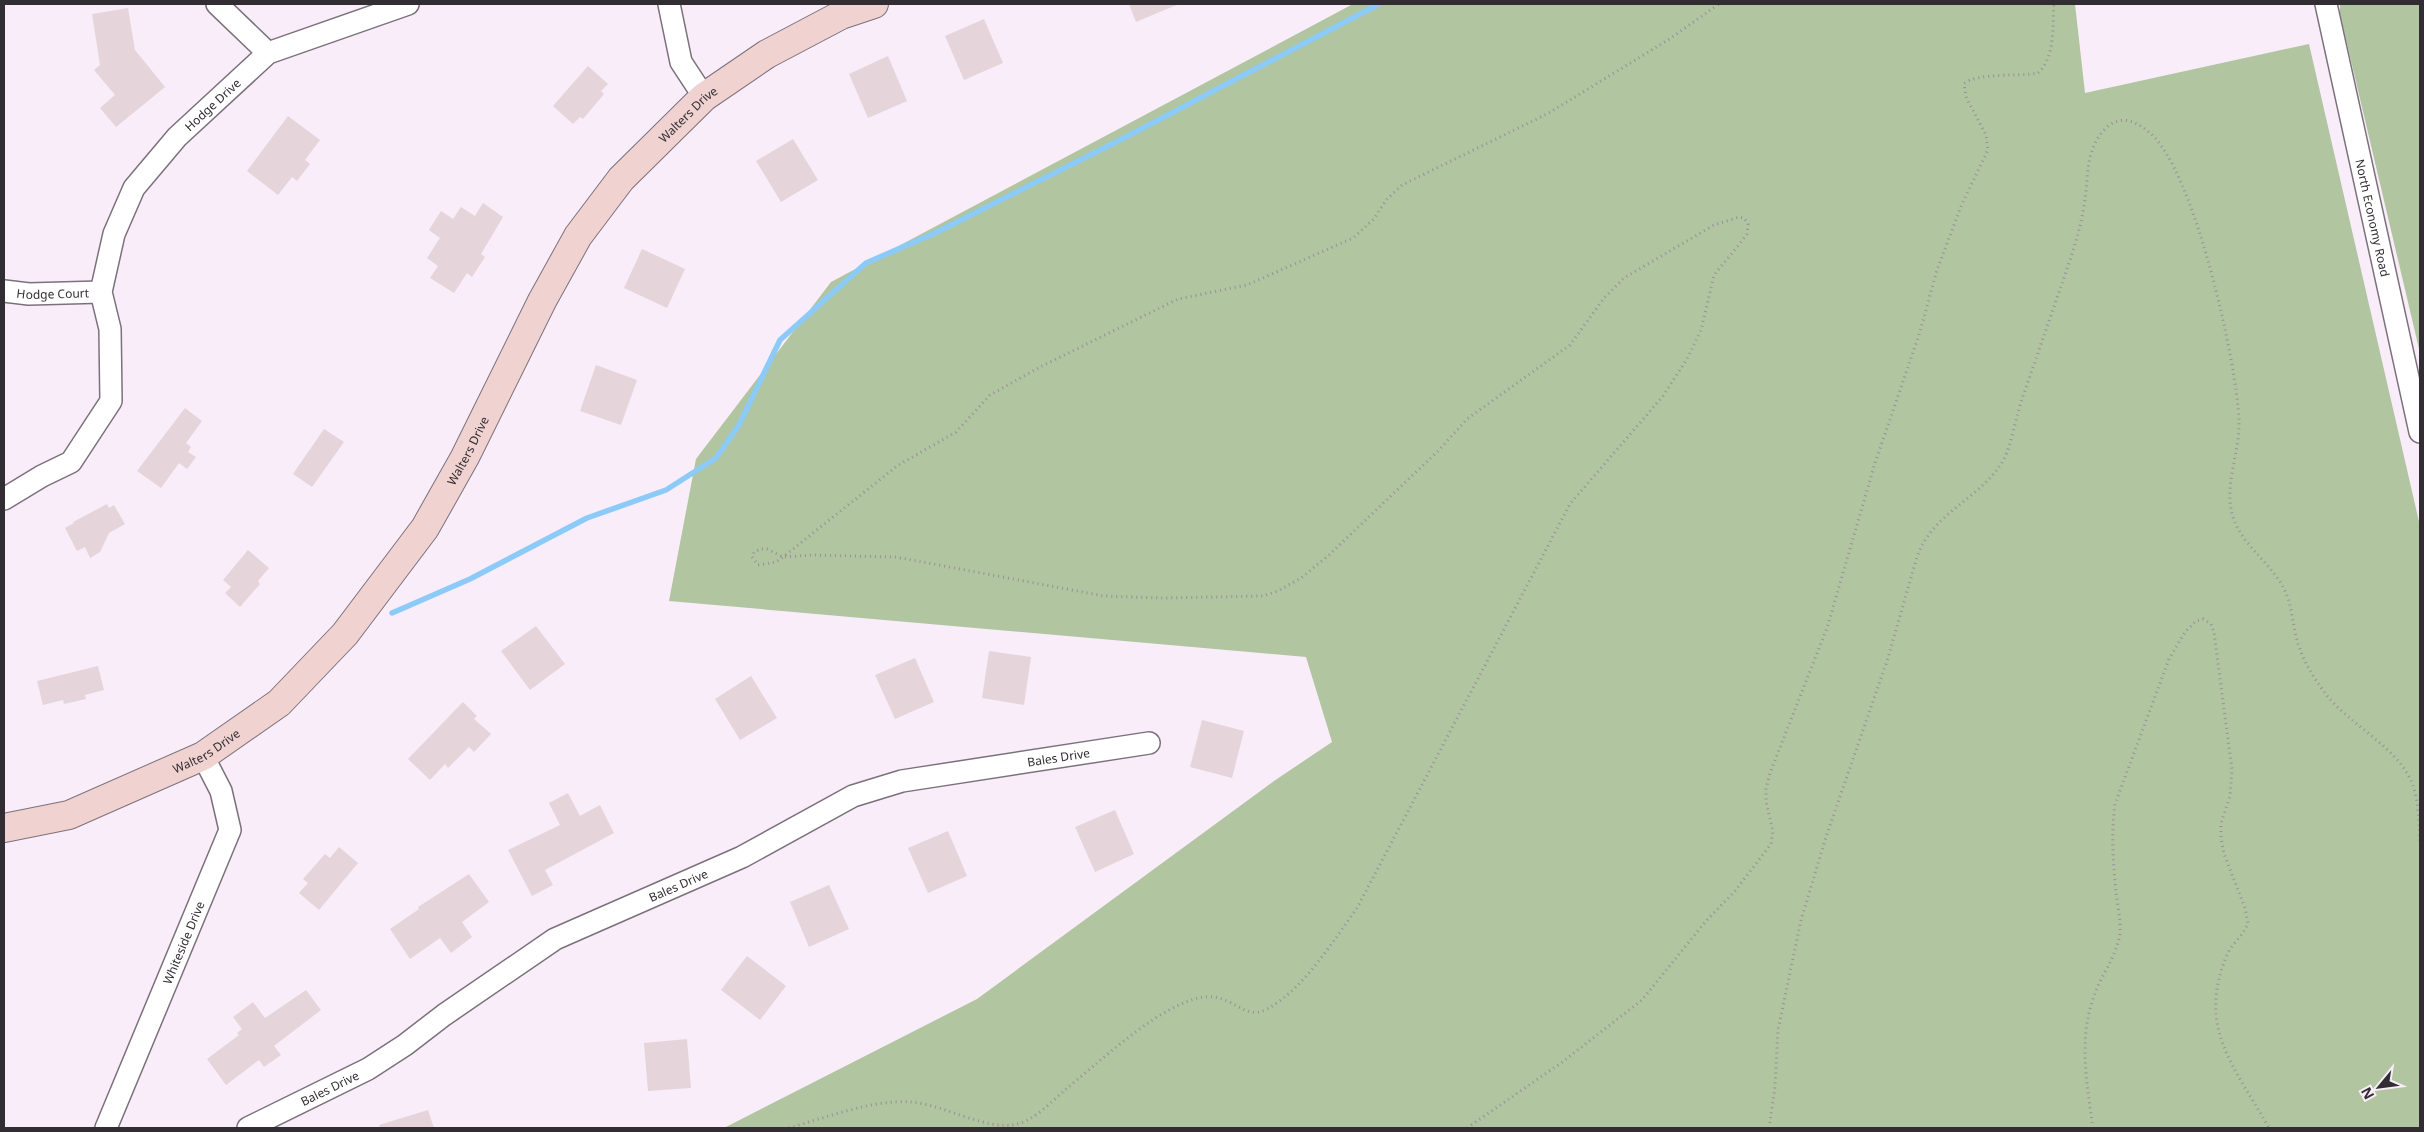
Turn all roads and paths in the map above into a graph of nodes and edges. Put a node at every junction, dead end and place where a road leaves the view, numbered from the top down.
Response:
1 (217, 4) edge
2 (408, 4) edge
3 (669, 4) edge
4 (874, 4) edge
5 (1719, 4) edge
6 (2054, 4) edge
7 (2326, 4) edge
8 (268, 53) junction
9 (704, 97) junction
10 (4, 291) edge
11 (101, 292) junction
12 (2420, 432) edge
13 (4, 499) edge
14 (784, 557) junction
15 (1149, 743) dead end
16 (203, 756) junction
17 (4, 828) edge
18 (2420, 842) edge
19 (106, 1128) edge
20 (248, 1128) edge
21 (789, 1128) edge
22 (1467, 1128) edge
23 (1769, 1128) edge
24 (2093, 1128) edge
25 (2269, 1128) edge

1 - 8 street
2 - 8 street, Hodge Drive
3 - 9 street
4 - 9 street, Walters Drive
5 - 14 path
6 - 22 path
7 - 12 street, North Economy Road
8 - 11 street, Hodge Drive
9 - 16 street, Walters Drive
10 - 11 street, Hodge Court
11 - 13 street
14 - 14 path
14 - 21 path
15 - 20 street, Bales Drive
16 - 17 street, Walters Drive
16 - 19 street, Whiteside Drive
18 - 23 path
24 - 25 path

